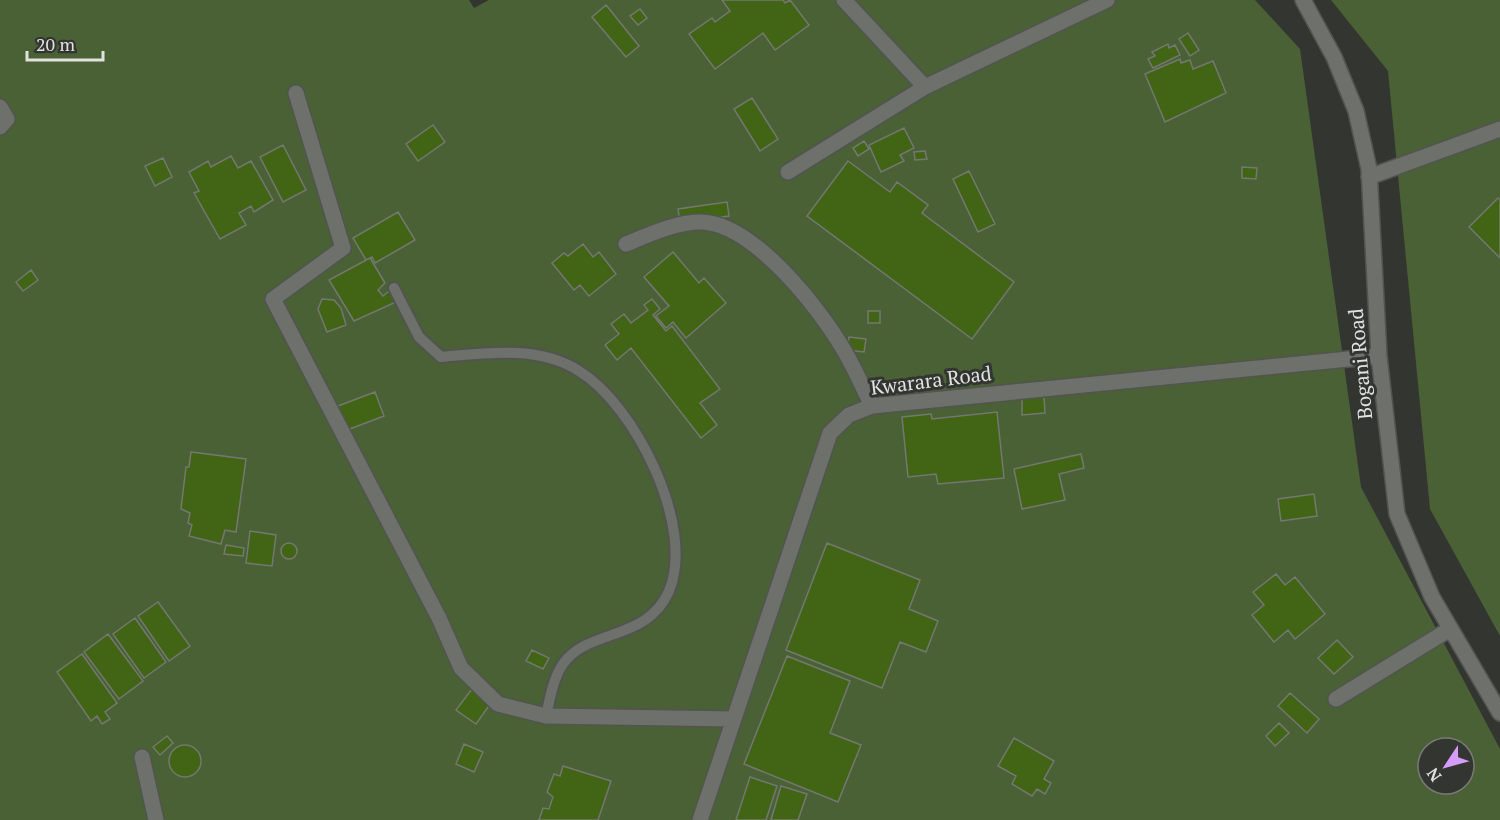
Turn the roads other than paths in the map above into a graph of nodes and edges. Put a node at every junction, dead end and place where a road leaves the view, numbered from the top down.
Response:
1 (844, 0) edge
2 (1107, 0) edge
3 (1303, 0) edge
4 (925, 87) junction
5 (296, 93) dead end
6 (0, 107) edge
7 (0, 127) edge
8 (1500, 129) edge
9 (788, 172) dead end
10 (1369, 177) junction
11 (626, 244) dead end
12 (394, 288) dead end
13 (1379, 356) junction
14 (872, 405) junction
15 (1450, 629) junction
16 (1336, 699) dead end
17 (1500, 713) edge
18 (546, 716) junction
19 (734, 719) junction
20 (142, 757) dead end
21 (156, 820) edge
22 (700, 820) edge

1 - 4 street
2 - 4 street
3 - 10 street, Bogani Road
4 - 9 street
5 - 18 street
6 - 7 street
8 - 10 street
10 - 13 street, Bogani Road
11 - 14 street
12 - 18 lane
13 - 14 street, Kwarara Road
13 - 15 street, Bogani Road
14 - 19 street, Kwarara Road
15 - 16 street
15 - 17 street, Bogani Road
18 - 19 street
19 - 22 street, Kwarara Road
20 - 21 street

